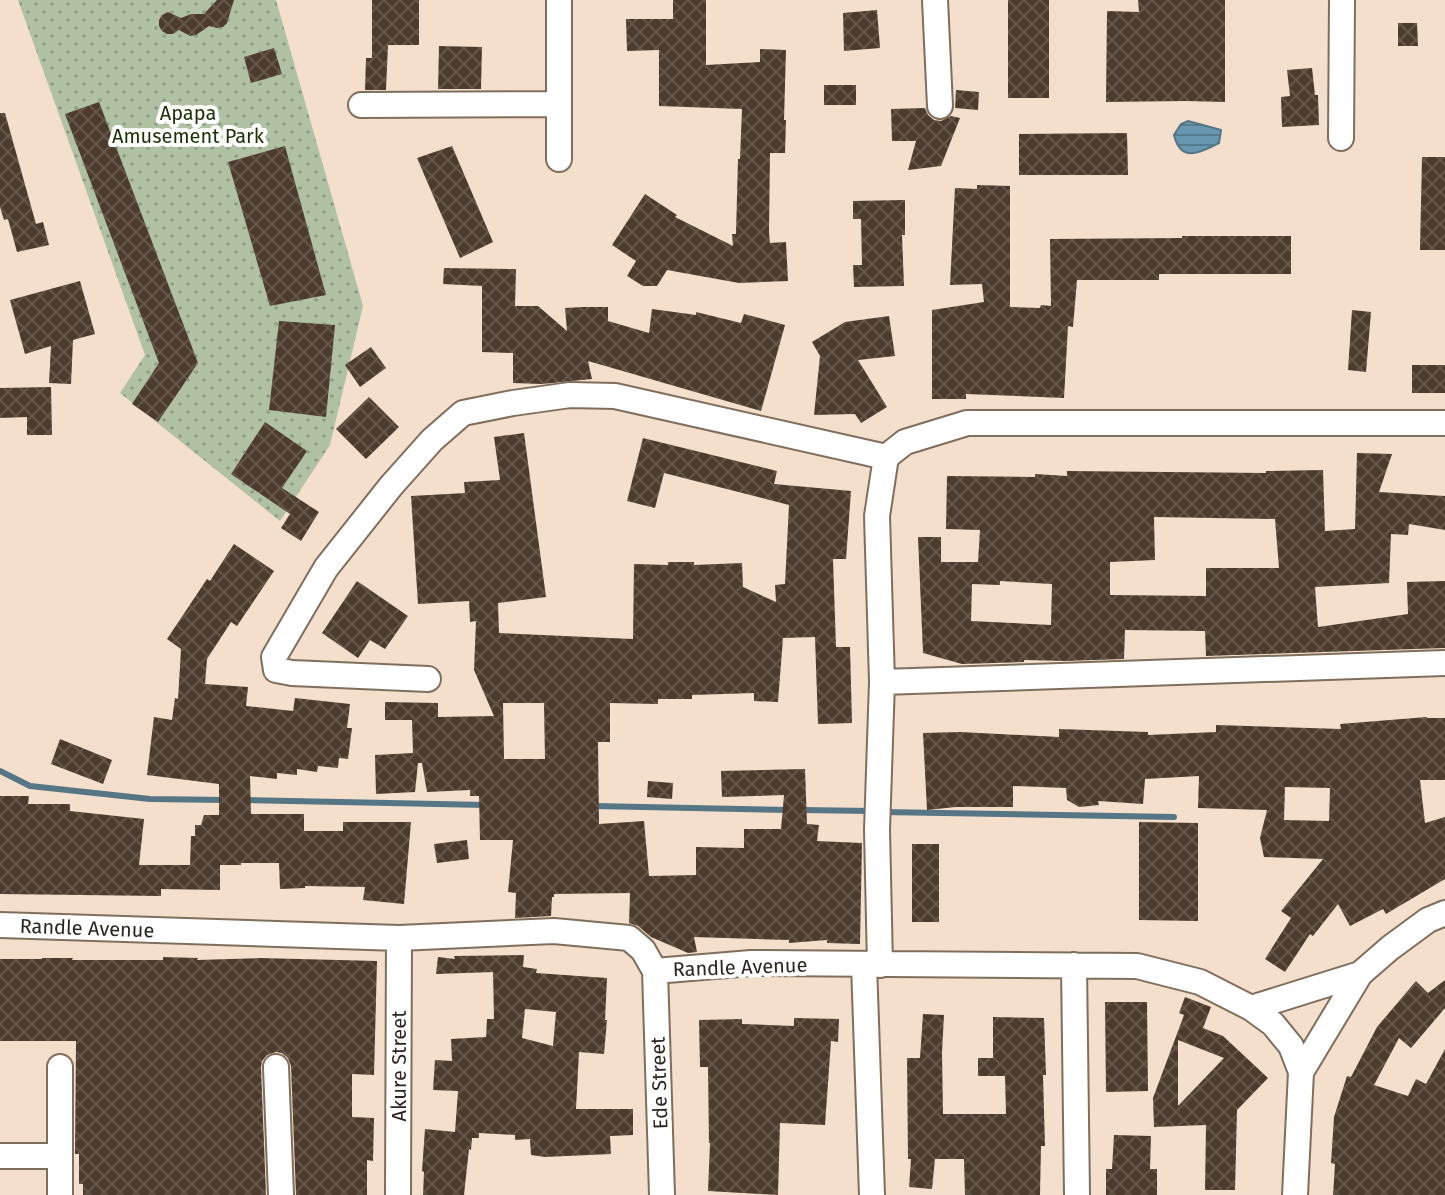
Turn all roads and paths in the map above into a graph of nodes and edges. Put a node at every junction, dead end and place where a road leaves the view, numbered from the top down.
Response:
1 (559, 0) edge
2 (935, 0) edge
3 (1342, 0) edge
4 (558, 104) junction
5 (361, 105) dead end
6 (940, 106) dead end
7 (1341, 138) dead end
8 (559, 159) dead end
9 (1445, 423) edge
10 (886, 457) junction
11 (1445, 663) edge
12 (428, 679) dead end
13 (882, 682) junction
14 (1445, 913) edge
15 (0, 925) edge
16 (399, 938) junction
17 (872, 964) junction
18 (1074, 965) junction
19 (655, 971) junction
20 (1360, 974) junction
21 (1251, 1008) junction
22 (60, 1067) dead end
23 (276, 1067) dead end
24 (1301, 1072) junction
25 (0, 1156) edge
26 (59, 1156) junction
27 (60, 1195) edge
28 (281, 1195) edge
29 (398, 1195) edge
30 (662, 1195) edge
31 (872, 1195) edge
32 (1077, 1195) edge
33 (1295, 1195) edge

1 - 4 street
2 - 6 street
3 - 7 street
4 - 5 street
4 - 8 street
9 - 10 street
10 - 12 street
10 - 13 street
11 - 13 street
13 - 17 street
14 - 20 street
15 - 16 street, Randle Avenue
16 - 19 street, Randle Avenue
16 - 29 street, Akure Street
17 - 18 street, Randle Avenue
17 - 19 street, Randle Avenue
17 - 31 street
18 - 21 street, Randle Avenue
18 - 32 street
19 - 30 street, Ede Street
20 - 21 street
20 - 24 street
21 - 24 street, Randle Avenue
22 - 26 street
23 - 28 street
24 - 33 street
25 - 26 street
26 - 27 street

